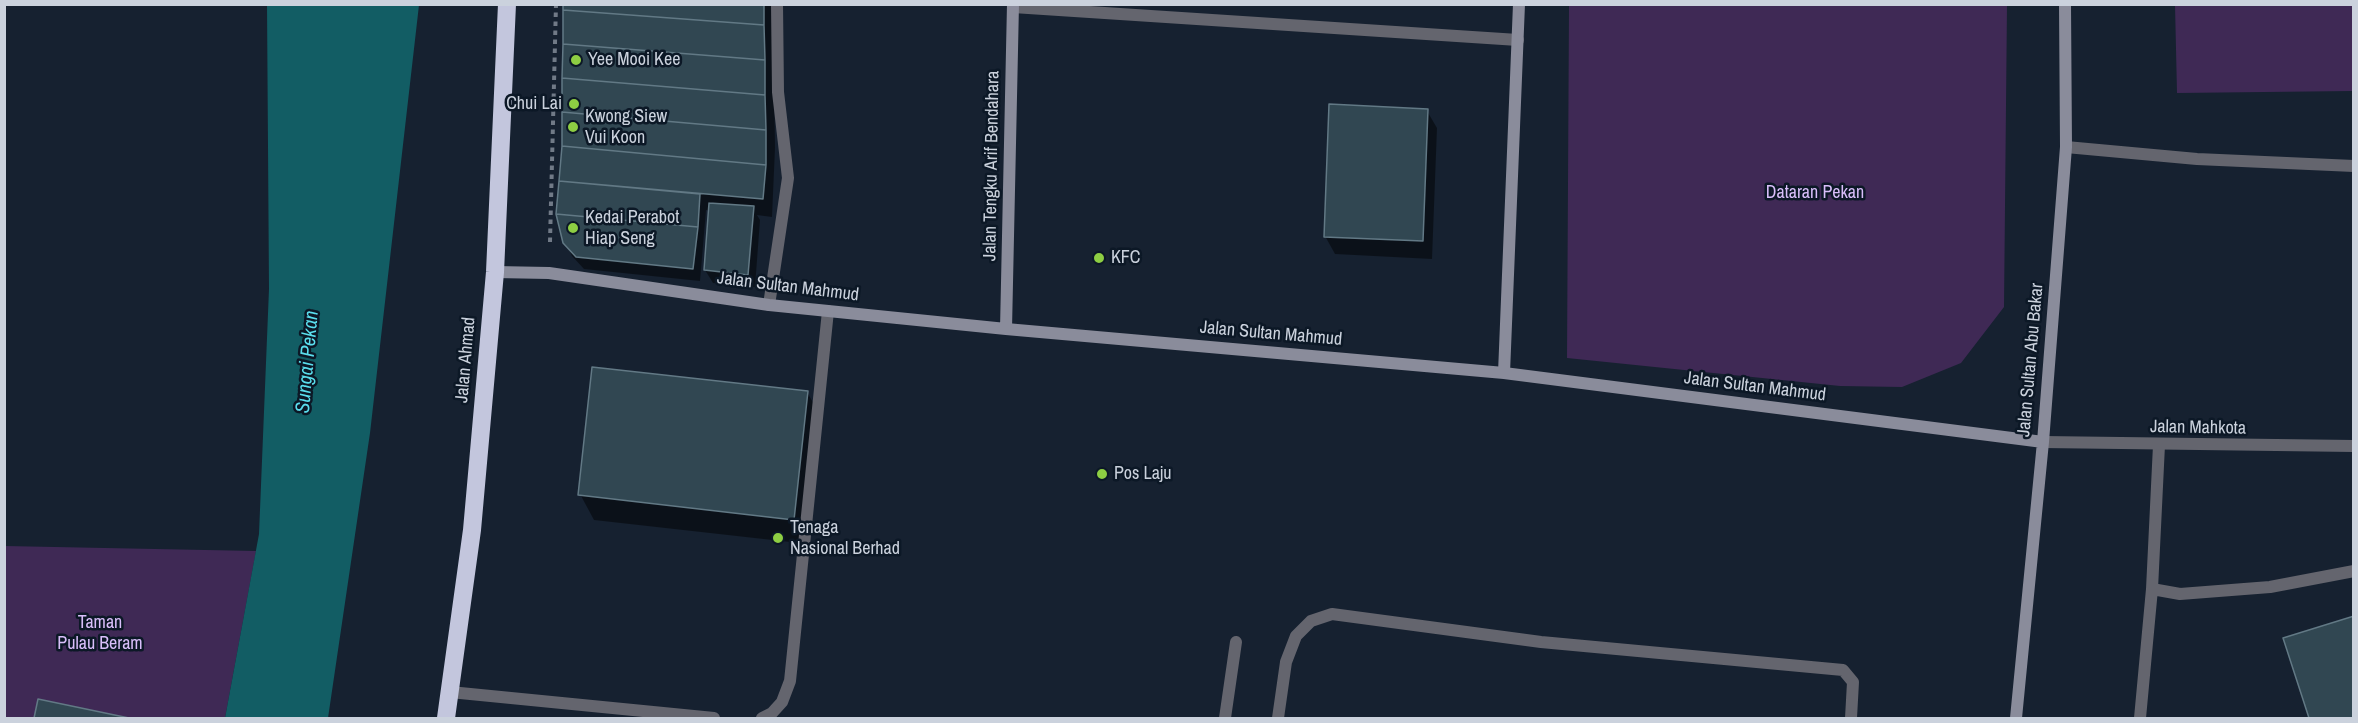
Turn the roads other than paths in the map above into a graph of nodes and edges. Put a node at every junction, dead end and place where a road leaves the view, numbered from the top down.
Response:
1 (507, 4) edge
2 (777, 4) edge
3 (1520, 4) edge
4 (2065, 4) edge
5 (1013, 6) edge
6 (1518, 40) junction
7 (2066, 147) junction
8 (2354, 166) edge
9 (495, 272) junction
10 (769, 305) junction
11 (828, 310) junction
12 (1006, 328) junction
13 (1504, 373) junction
14 (2043, 442) junction
15 (2159, 445) junction
16 (2354, 446) edge
17 (2354, 571) edge
18 (2152, 589) junction
19 (1236, 642) dead end
20 (450, 692) junction
21 (446, 718) edge
22 (714, 718) edge
23 (762, 718) edge
24 (1225, 718) edge
25 (1278, 718) edge
26 (1851, 718) edge
27 (2016, 718) edge
28 (2140, 718) edge

1 - 9 highway, Jalan Ahmad
2 - 10 street
3 - 6 street
4 - 7 street, Jalan Sultan Abu Bakar
5 - 6 street
5 - 12 street, Jalan Tengku Arif Bendahara
6 - 13 street
7 - 8 street
7 - 14 street, Jalan Sultan Abu Bakar
9 - 10 street, Jalan Sultan Mahmud
9 - 20 highway, Jalan Ahmad
10 - 11 street, Jalan Sultan Mahmud
11 - 12 street, Jalan Sultan Mahmud
11 - 23 street
12 - 13 street, Jalan Sultan Mahmud
13 - 14 street, Jalan Sultan Mahmud
14 - 15 street, Jalan Mahkota
14 - 27 street, Jalan Sultan Abu Bakar
15 - 16 street, Jalan Mahkota
15 - 18 street
17 - 18 street
18 - 28 street
19 - 24 street
20 - 21 highway, Jalan Ahmad
20 - 22 street
25 - 26 street

